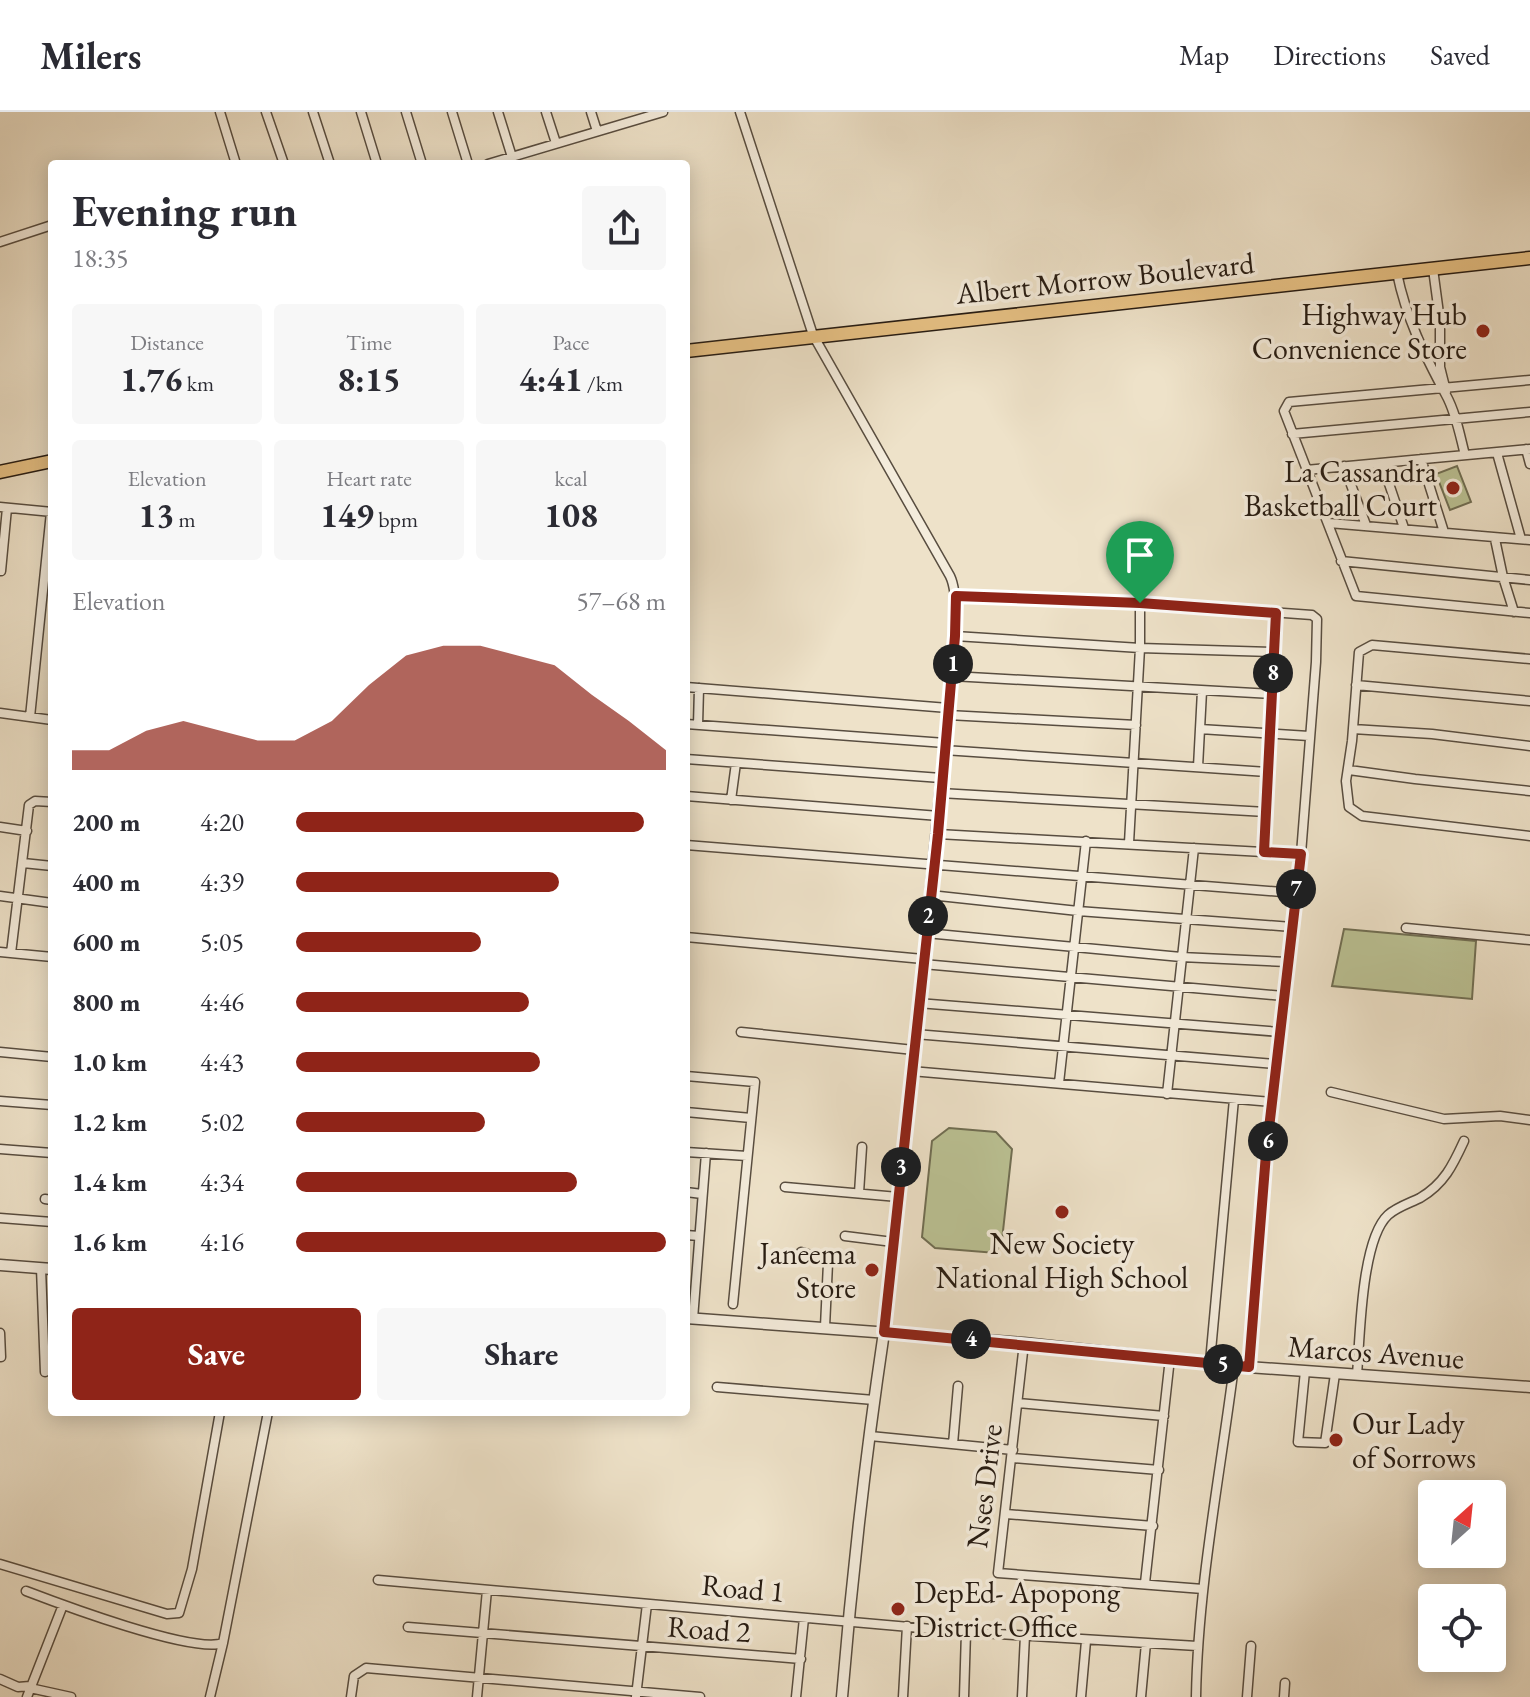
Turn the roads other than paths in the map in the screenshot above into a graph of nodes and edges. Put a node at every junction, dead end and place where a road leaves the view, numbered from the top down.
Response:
1 (220, 112) edge
2 (266, 112) edge
3 (313, 112) edge
4 (361, 112) edge
5 (406, 112) edge
6 (452, 112) edge
7 (498, 112) edge
8 (546, 112) edge
9 (591, 112) edge
10 (663, 112) edge
11 (740, 112) edge
12 (638, 116) edge
13 (597, 131) junction
14 (556, 143) junction
15 (512, 157) junction
16 (235, 160) edge
17 (283, 160) edge
18 (329, 160) edge
19 (376, 160) edge
20 (421, 160) edge
21 (467, 160) edge
22 (502, 160) edge
23 (48, 226) edge
24 (0, 242) edge
25 (1530, 258) edge
26 (1433, 269) junction
27 (1397, 273) junction
28 (813, 335) junction
29 (1439, 343) junction
30 (1422, 346) junction
31 (690, 350) edge
32 (1530, 380) edge
33 (1444, 389) junction
34 (1530, 412) edge
35 (1455, 419) junction
36 (1292, 434) junction
37 (1528, 449) edge
38 (1497, 453) junction
39 (1465, 455) junction
40 (1421, 459) junction
41 (48, 462) edge
42 (1382, 463) junction
43 (1530, 464) edge
44 (1344, 466) junction
45 (1306, 470) junction
46 (0, 472) edge
47 (4, 507) edge
48 (48, 512) edge
49 (1329, 523) junction
50 (1366, 525) junction
51 (1404, 528) junction
52 (1444, 532) junction
53 (1495, 539) junction
54 (1526, 540) edge
55 (48, 541) edge
56 (1341, 561) junction
57 (1, 571) edge
58 (1503, 577) junction
59 (1530, 580) edge
60 (956, 596) junction
61 (1140, 603) junction
62 (1514, 612) junction
63 (1276, 613) junction
64 (1530, 613) edge
65 (955, 636) junction
66 (1140, 648) junction
67 (1274, 652) junction
68 (1530, 659) edge
69 (952, 676) junction
70 (1356, 685) junction
71 (690, 687) edge
72 (699, 688) junction
73 (1138, 688) junction
74 (1202, 691) junction
75 (1273, 694) junction
76 (1530, 701) edge
77 (948, 712) junction
78 (0, 713) edge
79 (30, 717) junction
80 (48, 719) edge
81 (690, 724) edge
82 (698, 725) junction
83 (1136, 725) junction
84 (1200, 729) junction
85 (1353, 729) junction
86 (1269, 733) junction
87 (1309, 736) junction
88 (944, 746) junction
89 (1530, 746) edge
90 (690, 759) edge
91 (736, 763) junction
92 (1134, 763) junction
93 (1198, 767) junction
94 (1349, 770) junction
95 (1267, 772) junction
96 (941, 778) junction
97 (1530, 791) edge
98 (940, 793) junction
99 (690, 796) edge
100 (731, 800) junction
101 (48, 802) edge
102 (1131, 804) junction
103 (1266, 812) junction
104 (939, 816) junction
105 (0, 827) edge
106 (27, 831) junction
107 (938, 834) junction
108 (1530, 836) edge
109 (1086, 841) junction
110 (1129, 843) junction
111 (690, 845) edge
112 (1194, 848) junction
113 (1264, 852) junction
114 (1301, 854) junction
115 (23, 863) junction
116 (934, 865) junction
117 (48, 866) edge
118 (1082, 876) junction
119 (1190, 884) junction
120 (1295, 893) junction
121 (930, 895) junction
122 (0, 896) edge
123 (16, 899) junction
124 (48, 903) edge
125 (1078, 911) junction
126 (1186, 917) junction
127 (1292, 927) junction
128 (1406, 928) dead end
129 (926, 933) junction
130 (690, 937) edge
131 (1530, 940) edge
132 (1074, 945) junction
133 (0, 952) edge
134 (11, 953) junction
135 (48, 957) edge
136 (1181, 957) junction
137 (923, 962) junction
138 (1287, 962) junction
139 (1071, 977) junction
140 (1179, 986) junction
141 (1283, 996) junction
142 (918, 1003) junction
143 (1066, 1015) junction
144 (1175, 1023) junction
145 (741, 1032) dead end
146 (1280, 1032) junction
147 (915, 1034) junction
148 (1063, 1046) junction
149 (914, 1050) junction
150 (0, 1052) edge
151 (1171, 1056) junction
152 (48, 1057) edge
153 (1276, 1064) junction
154 (911, 1071) junction
155 (690, 1076) edge
156 (1059, 1083) junction
157 (1331, 1092) dead end
158 (1167, 1094) junction
159 (1234, 1099) junction
160 (0, 1101) edge
161 (1272, 1102) junction
162 (48, 1105) edge
163 (690, 1112) edge
164 (751, 1118) junction
165 (1530, 1120) edge
166 (1464, 1141) dead end
167 (862, 1147) dead end
168 (0, 1149) edge
169 (690, 1152) edge
170 (48, 1153) edge
171 (706, 1153) junction
172 (747, 1156) junction
173 (785, 1187) dead end
174 (690, 1192) edge
175 (859, 1193) junction
176 (702, 1194) junction
177 (898, 1197) junction
178 (0, 1218) edge
179 (48, 1222) edge
180 (690, 1235) edge
181 (699, 1236) junction
182 (845, 1236) dead end
183 (893, 1242) junction
184 (801, 1252) dead end
185 (0, 1265) edge
186 (47, 1268) edge
187 (691, 1276) edge
188 (690, 1297) edge
189 (733, 1304) dead end
190 (690, 1318) edge
191 (825, 1327) junction
192 (884, 1332) junction
193 (0, 1333) edge
194 (1024, 1343) junction
195 (1, 1357) edge
196 (1170, 1358) junction
197 (1210, 1362) junction
198 (1234, 1366) junction
199 (1249, 1367) junction
200 (1305, 1371) junction
201 (45, 1372) dead end
202 (1335, 1374) junction
203 (1357, 1375) junction
204 (958, 1386) dead end
205 (717, 1387) dead end
206 (1530, 1387) edge
207 (874, 1400) junction
208 (1018, 1403) junction
209 (219, 1416) edge
210 (267, 1416) edge
211 (1164, 1416) junction
212 (870, 1436) junction
213 (953, 1444) junction
214 (1013, 1454) junction
215 (1159, 1470) junction
216 (1006, 1514) junction
217 (1153, 1526) junction
218 (0, 1564) edge
219 (378, 1580) dead end
220 (1145, 1583) junction
221 (1203, 1589) junction
222 (487, 1590) junction
223 (26, 1591) dead end
224 (647, 1604) junction
225 (63, 1605) junction
226 (804, 1618) junction
227 (848, 1620) junction
228 (907, 1626) junction
229 (408, 1627) dead end
230 (966, 1632) junction
231 (482, 1635) junction
232 (1025, 1635) junction
233 (1086, 1641) junction
234 (223, 1643) junction
235 (1146, 1643) junction
236 (1197, 1646) junction
237 (1251, 1646) dead end
238 (640, 1647) junction
239 (801, 1659) junction
240 (479, 1677) junction
241 (0, 1679) edge
242 (1285, 1683) dead end
243 (29, 1690) edge
244 (636, 1694) edge
245 (71, 1697) edge
246 (210, 1697) edge
247 (351, 1697) edge
248 (477, 1697) edge
249 (700, 1697) edge
250 (796, 1697) edge
251 (842, 1697) edge
252 (903, 1697) edge
253 (964, 1697) edge
254 (1022, 1697) edge
255 (1081, 1697) edge
256 (1141, 1697) edge
257 (1196, 1697) edge
258 (1247, 1697) edge
259 (1284, 1697) edge

1 - 16 street
2 - 17 street
3 - 18 street
4 - 19 street
5 - 20 street
6 - 21 street
7 - 15 street
8 - 14 street
9 - 13 street
10 - 12 street
11 - 28 street
12 - 13 street
13 - 14 street
14 - 15 street
15 - 22 street
23 - 24 street
25 - 26 main road, Albert Morrow Boulevard
26 - 27 main road, Albert Morrow Boulevard
26 - 29 street
27 - 28 main road, Albert Morrow Boulevard
27 - 30 street
28 - 31 main road, Albert Morrow Boulevard
28 - 60 street
29 - 30 street
29 - 33 street
30 - 33 street
32 - 33 street
33 - 35 street
33 - 36 street
34 - 35 street
35 - 36 street
35 - 39 street
36 - 45 street
37 - 38 street
37 - 43 street
38 - 39 street
38 - 54 street
39 - 40 street
40 - 42 street
40 - 52 street
41 - 46 main road
42 - 44 street
42 - 51 street
44 - 45 street
44 - 50 street
45 - 49 street
47 - 48 street
47 - 57 street
49 - 50 street
49 - 56 street
50 - 51 street
51 - 52 street
52 - 53 street
53 - 54 street
53 - 58 street
55 - 79 street
56 - 58 street
56 - 62 street
58 - 59 street
58 - 62 street
60 - 61 street
60 - 65 street
61 - 63 street
61 - 66 street
62 - 64 street
63 - 67 street
63 - 87 street
65 - 66 street
65 - 69 street
66 - 67 street
66 - 73 street
67 - 75 street
68 - 70 street
69 - 73 street
69 - 77 street
70 - 76 street
70 - 85 street
71 - 72 street
72 - 77 street
72 - 82 street
73 - 74 street
73 - 83 street
74 - 75 street
74 - 84 street
75 - 86 street
77 - 83 street
77 - 88 street
78 - 79 street
79 - 80 street
81 - 82 street
82 - 88 street
83 - 92 street
84 - 86 street
84 - 93 street
85 - 89 street
85 - 94 street
86 - 87 street
86 - 95 street
87 - 114 street
88 - 92 street
88 - 96 street
90 - 91 street
91 - 96 street
91 - 100 street
92 - 93 street
92 - 102 street
93 - 95 street
94 - 97 street
94 - 108 street
95 - 103 street
96 - 98 street
98 - 102 street
98 - 104 street
99 - 100 street
100 - 104 street
101 - 106 street
102 - 103 street
102 - 110 street
103 - 113 street
104 - 107 street
105 - 106 street
106 - 115 street
107 - 109 street
107 - 116 street
109 - 110 street
109 - 118 street
110 - 112 street
111 - 116 street
112 - 113 street
112 - 119 street
113 - 114 street
114 - 120 street
115 - 117 street
115 - 123 street
116 - 118 street
116 - 121 street
118 - 119 street
118 - 125 street
119 - 120 street
119 - 126 street
120 - 127 street
121 - 125 street
121 - 129 street
122 - 123 street
123 - 124 street
123 - 134 street
125 - 126 street
125 - 132 street
126 - 127 street
126 - 136 street
127 - 138 street
128 - 131 street
129 - 132 street
129 - 137 street
130 - 137 street
132 - 136 street
132 - 139 street
133 - 134 street
134 - 135 street
136 - 138 street
136 - 140 street
137 - 139 street
137 - 142 street
138 - 141 street
139 - 140 street
139 - 143 street
140 - 141 street
140 - 144 street
141 - 146 street
142 - 143 street
142 - 147 street
143 - 144 street
143 - 148 street
144 - 146 street
144 - 151 street
145 - 149 street
146 - 153 street
147 - 148 street
147 - 149 street
148 - 151 street
148 - 156 street
149 - 154 street
150 - 152 street
151 - 153 street
151 - 158 street
153 - 161 street
154 - 156 street
154 - 177 street
155 - 164 street
156 - 158 street
157 - 165 street
158 - 159 street
159 - 161 street
159 - 197 street
160 - 162 street
161 - 199 street
163 - 164 street
164 - 172 street
166 - 203 street
167 - 175 street
168 - 170 street
169 - 171 street
171 - 172 street
171 - 176 street
172 - 189 street
173 - 175 street
174 - 176 street
175 - 177 street
176 - 181 street
177 - 183 street
178 - 179 street
180 - 181 street
181 - 187 street
182 - 183 street
183 - 192 street
184 - 191 street
185 - 186 street
186 - 201 street
187 - 188 street
190 - 191 street, Marcos Avenue
191 - 192 street, Marcos Avenue
192 - 194 street, Marcos Avenue
192 - 207 street
193 - 195 street
194 - 196 street, Marcos Avenue
194 - 208 street, Nses Drive
196 - 197 street, Marcos Avenue
196 - 211 street
197 - 198 street, Marcos Avenue
198 - 199 street, Marcos Avenue
198 - 221 street
199 - 200 street, Marcos Avenue
200 - 202 street, Marcos Avenue
200 - 202 street
202 - 203 street, Marcos Avenue
203 - 206 street, Marcos Avenue
204 - 213 street
205 - 207 street
207 - 212 street
208 - 211 street
208 - 214 street, Nses Drive
209 - 218 street
210 - 234 street
211 - 215 street
212 - 213 street
212 - 227 street
213 - 214 street
214 - 215 street
214 - 216 street, Nses Drive
215 - 217 street
216 - 217 street
216 - 220 street, Nses Drive
217 - 220 street
219 - 222 street, Road 1
220 - 221 street, Nses Drive
221 - 236 street
222 - 224 street, Road 1
222 - 231 street
223 - 225 street
224 - 226 street, Road 1
224 - 238 street
225 - 234 street
225 - 243 street
226 - 227 street, Road 1
226 - 239 street
227 - 228 street, Road 1
227 - 251 street
228 - 230 street, Road 1
228 - 252 street
229 - 231 street, Road 2
230 - 232 street, Road 1
230 - 253 street
231 - 238 street, Road 2
231 - 240 street
232 - 233 street, Road 1
232 - 254 street
233 - 235 street, Road 1
233 - 255 street
234 - 246 street
235 - 236 street, Road 1
235 - 256 street
236 - 257 street
237 - 258 street
238 - 239 street, Road 2
238 - 244 street
239 - 250 street
240 - 244 street
240 - 247 street
240 - 248 street
241 - 243 street
242 - 259 street
243 - 245 street
244 - 249 street

